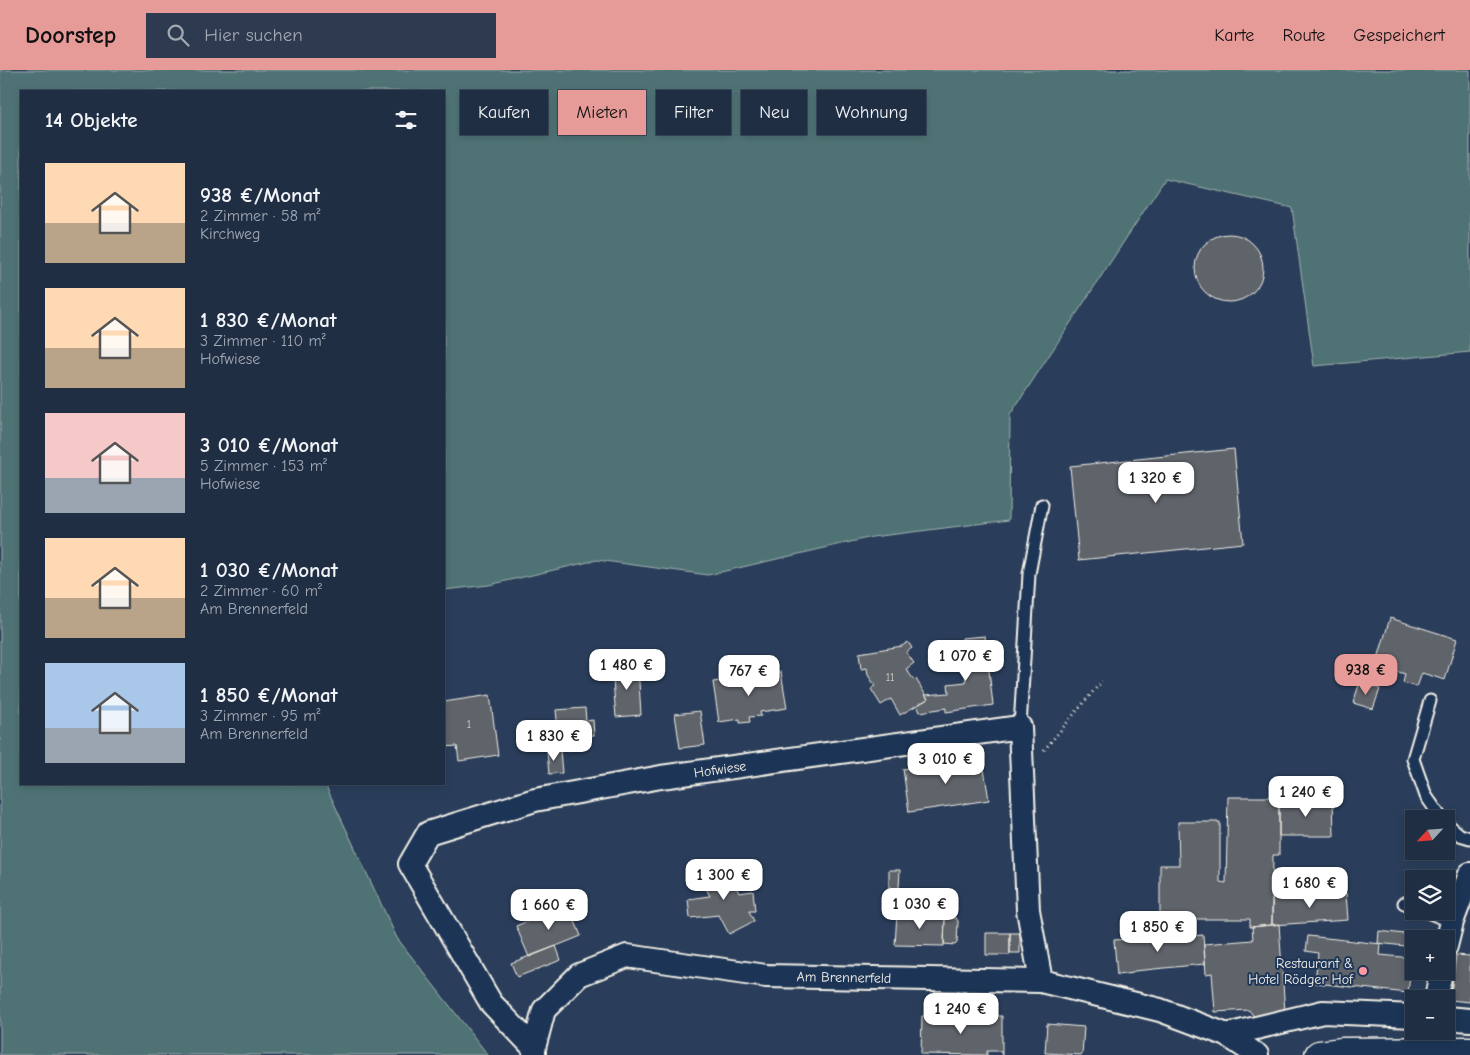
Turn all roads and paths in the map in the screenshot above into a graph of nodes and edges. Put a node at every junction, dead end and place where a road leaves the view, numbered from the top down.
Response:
1 (1042, 505) dead end
2 (1102, 682) dead end
3 (1430, 701) dead end
4 (1020, 727) junction
5 (1038, 757) dead end
6 (1436, 810) edge
7 (1455, 831) edge
8 (1470, 838) edge
9 (1469, 878) edge
10 (1447, 920) edge
11 (1452, 922) junction
12 (1450, 930) edge
13 (1041, 981) junction
14 (1405, 1016) edge
15 (1455, 1019) edge
16 (1470, 1020) edge
17 (1227, 1035) junction
18 (534, 1051) edge
19 (1470, 1051) edge
20 (1257, 1055) edge
21 (1319, 1055) edge

1 - 4 lane
2 - 5 path
3 - 6 lane
4 - 13 street
4 - 18 street, Hofwiese
7 - 8 lane
9 - 11 street
10 - 11 lane
11 - 12 street
13 - 17 street, Am Brennerfeld
13 - 18 street, Am Brennerfeld
14 - 17 street
15 - 16 street
17 - 20 street, Am Brennerfeld
19 - 21 main road

